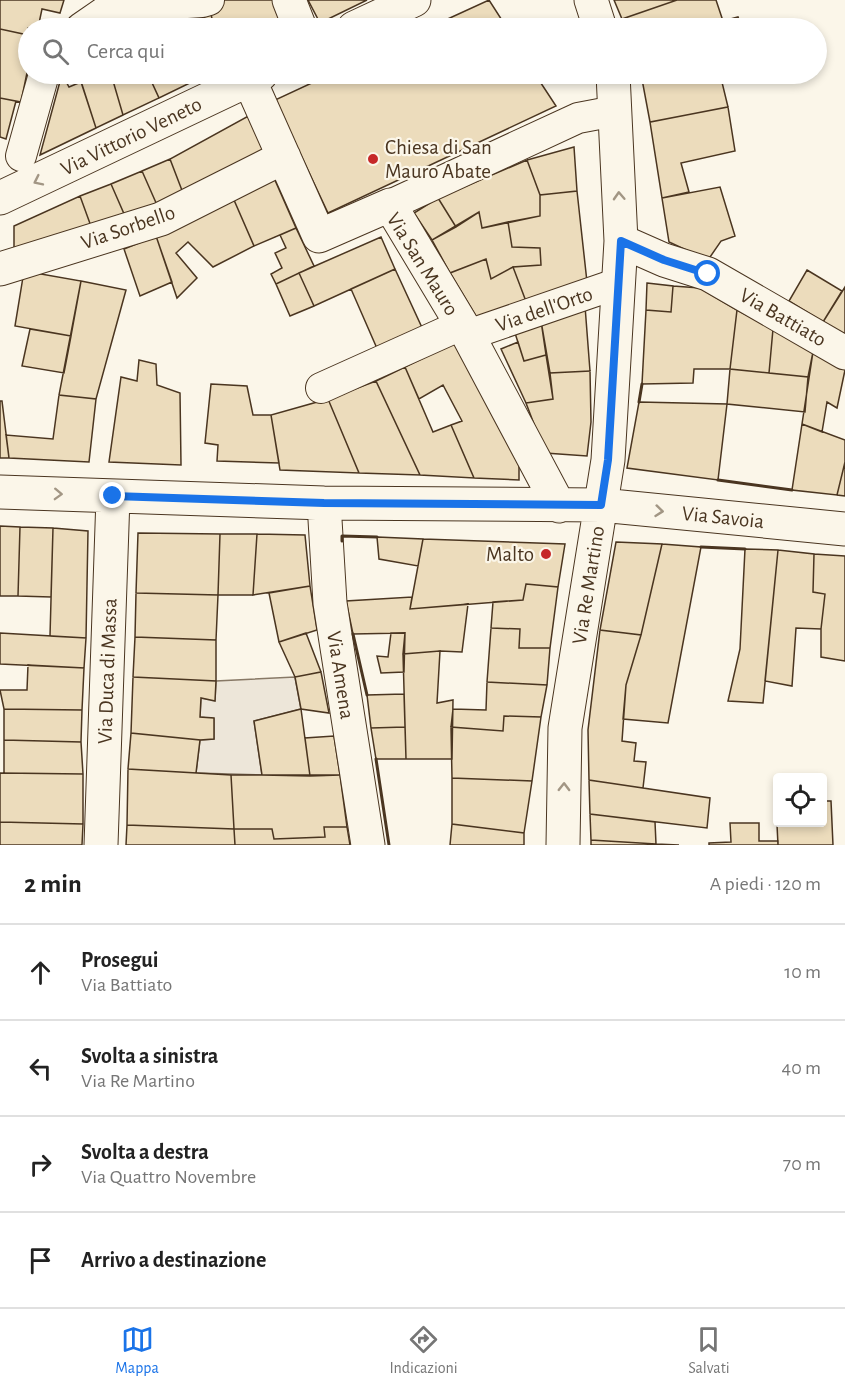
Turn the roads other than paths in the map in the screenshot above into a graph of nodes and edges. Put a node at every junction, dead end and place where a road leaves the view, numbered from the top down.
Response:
1 (209, 0) edge
2 (289, 0) edge
3 (414, 0) edge
4 (591, 0) edge
5 (96, 18) edge
6 (296, 18) edge
7 (375, 18) edge
8 (597, 18) edge
9 (41, 84) edge
10 (238, 84) edge
11 (258, 84) edge
12 (614, 84) edge
13 (615, 111) junction
14 (21, 156) dead end
15 (284, 157) junction
16 (0, 198) edge
17 (390, 206) junction
18 (621, 241) junction
19 (0, 269) edge
20 (619, 283) junction
21 (465, 330) junction
22 (845, 353) edge
23 (321, 388) dead end
24 (0, 492) edge
25 (113, 496) junction
26 (324, 503) junction
27 (601, 505) junction
28 (559, 506) junction
29 (845, 529) edge
30 (101, 845) edge
31 (368, 845) edge
32 (562, 845) edge

1 - 5 street
2 - 6 street
3 - 7 street
4 - 8 street
9 - 14 street
10 -> 16 street, Via Vittorio Veneto
11 - 15 street, Via San Mauro
12 - 13 street, Via Re Martino
13 - 17 street
18 -> 13 street, Via Re Martino
15 - 17 street, Via San Mauro
15 - 19 street, Via Sorbello
17 - 21 street, Via San Mauro
18 - 20 street, Via Re Martino
18 - 22 street, Via Battiato
20 - 21 street, Via dell'Orto
20 - 27 street, Via Re Martino
21 - 23 street, Via dell'Orto
21 - 28 street, Via San Mauro
24 -> 25 street, Via Savoia
25 - 26 street, Via Savoia
25 - 30 street, Via Duca di Massa
26 - 28 street, Via Savoia
26 - 31 street, Via Amena
27 - 28 street, Via Savoia
27 -> 29 street, Via Savoia
32 -> 27 street, Via Re Martino

